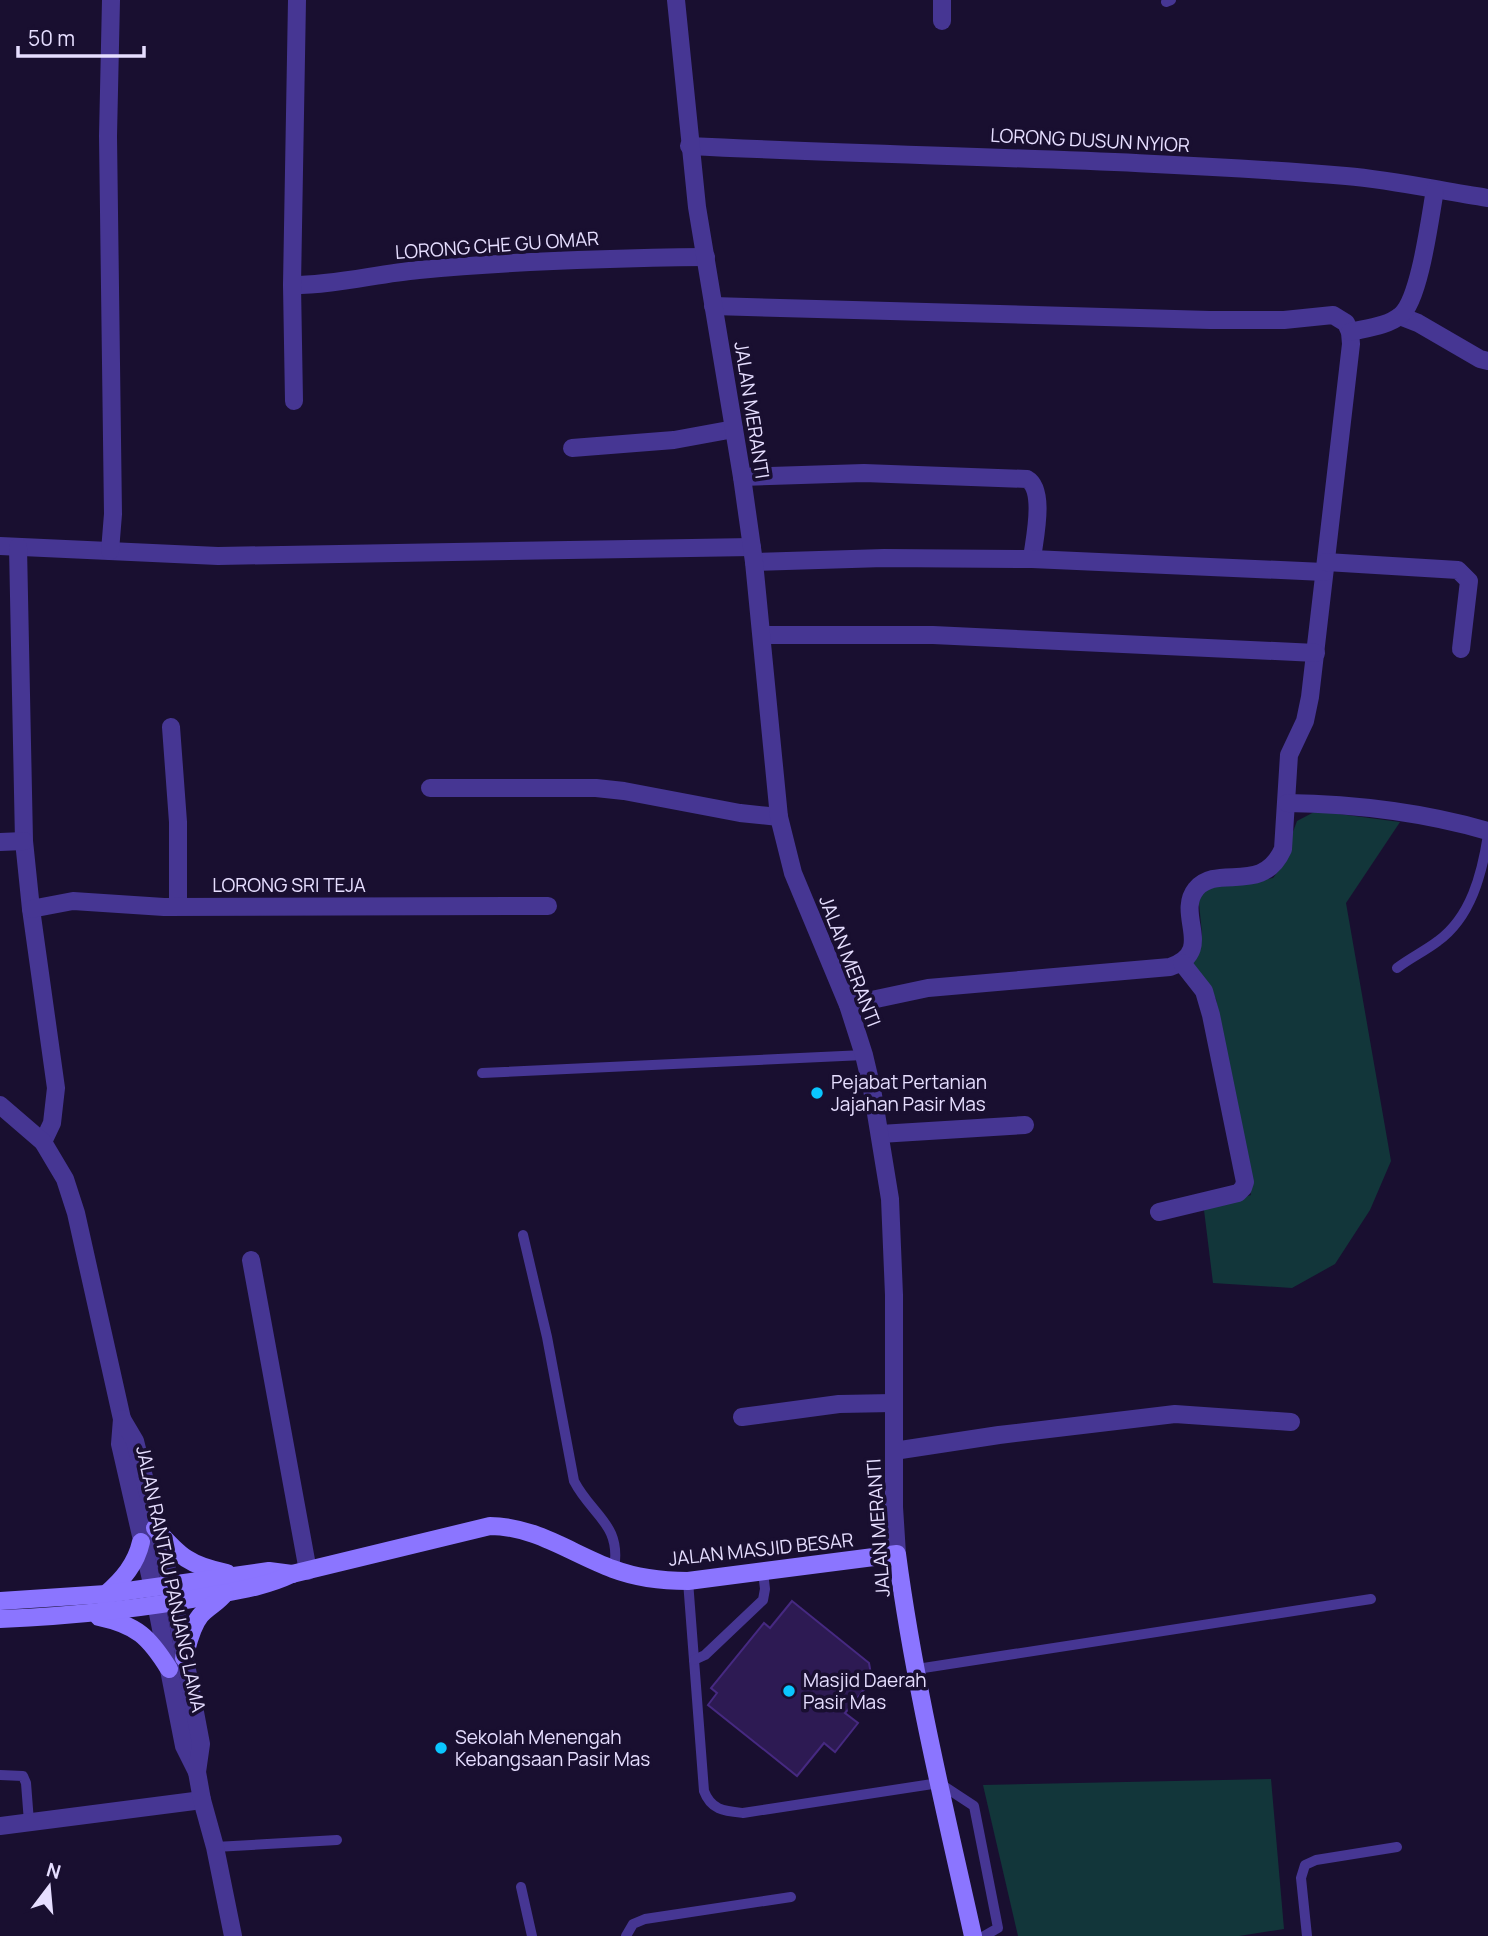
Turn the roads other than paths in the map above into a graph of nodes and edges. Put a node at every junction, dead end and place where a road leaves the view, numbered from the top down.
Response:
1 (111, 0) edge
2 (297, 0) edge
3 (676, 0) edge
4 (942, 0) edge
5 (942, 21) dead end
6 (689, 146) junction
7 (1435, 190) junction
8 (1488, 198) edge
9 (706, 257) junction
10 (292, 285) junction
11 (713, 306) junction
12 (1400, 316) junction
13 (1350, 332) junction
14 (1488, 361) edge
15 (294, 401) dead end
16 (734, 429) junction
17 (572, 448) dead end
18 (742, 477) junction
19 (9, 547) edge
20 (110, 551) junction
21 (753, 555) junction
22 (1032, 559) junction
23 (1325, 567) junction
24 (762, 635) junction
25 (1461, 649) dead end
26 (1316, 653) junction
27 (171, 727) dead end
28 (430, 788) dead end
29 (1287, 803) junction
30 (779, 817) junction
31 (1488, 833) edge
32 (24, 841) junction
33 (0, 842) edge
34 (178, 906) junction
35 (548, 906) dead end
36 (31, 909) junction
37 (1182, 963) junction
38 (1397, 968) dead end
39 (848, 1005) junction
40 (864, 1055) junction
41 (482, 1073) dead end
42 (0, 1105) edge
43 (1025, 1125) dead end
44 (880, 1134) junction
45 (43, 1142) junction
46 (1159, 1212) dead end
47 (523, 1235) dead end
48 (251, 1261) dead end
49 (893, 1403) junction
50 (741, 1417) dead end
51 (122, 1419) junction
52 (1291, 1422) dead end
53 (894, 1451) junction
54 (155, 1528) junction
55 (141, 1542) junction
56 (898, 1554) junction
57 (614, 1569) junction
58 (300, 1572) junction
59 (763, 1572) junction
60 (238, 1576) junction
61 (688, 1581) junction
62 (153, 1588) junction
63 (225, 1593) junction
64 (106, 1594) junction
65 (173, 1594) junction
66 (1371, 1599) dead end
67 (0, 1601) edge
68 (156, 1606) junction
69 (88, 1615) junction
70 (0, 1619) edge
71 (694, 1660) junction
72 (176, 1663) junction
73 (917, 1670) junction
74 (0, 1775) edge
75 (939, 1783) junction
76 (202, 1800) junction
77 (29, 1822) junction
78 (0, 1825) edge
79 (337, 1840) dead end
80 (215, 1847) junction
81 (1397, 1847) dead end
82 (521, 1887) dead end
83 (791, 1897) dead end
84 (233, 1936) edge
85 (532, 1936) edge
86 (626, 1936) edge
87 (973, 1936) edge
88 (984, 1936) edge
89 (1307, 1936) edge

1 - 20 street
2 - 10 street
3 - 6 street, JALAN MERANTI
4 - 5 street
6 - 7 street, LORONG DUSUN NYIOR
6 - 9 street, JALAN MERANTI
7 - 8 street, LORONG DUSUN NYIOR
7 - 12 street
9 - 10 street, LORONG CHE GU OMAR
9 - 11 street, JALAN MERANTI
10 - 15 street
11 - 13 street
11 - 16 street, JALAN MERANTI
12 - 13 street
12 - 14 street
13 - 23 street
16 - 17 street
16 - 18 street, JALAN MERANTI
18 - 21 street, JALAN MERANTI
18 - 22 street
19 - 20 street
19 - 32 street
20 - 21 street
21 - 22 street
21 - 24 street, JALAN MERANTI
22 - 23 street
23 - 25 street
23 - 26 street
24 - 26 street
24 - 30 street, JALAN MERANTI
26 - 29 street
27 - 34 street
28 - 30 street
29 - 31 street
29 - 37 street
30 - 39 street, JALAN MERANTI
31 - 38 lane
32 - 33 street
32 - 36 street
34 - 35 street, LORONG SRI TEJA
34 - 36 street, LORONG SRI TEJA
36 - 45 street
37 - 39 street
37 - 46 street
39 - 40 street, JALAN MERANTI
40 - 41 lane
40 - 44 street, JALAN MERANTI
42 - 45 street
43 - 44 street
44 - 49 street, JALAN MERANTI
45 - 51 street
47 - 57 lane
48 - 58 street
49 - 50 street
49 - 53 street, JALAN MERANTI
51 - 54 street, JALAN RANTAU PANJANG LAMA
51 - 55 street, JALAN RANTAU PANJANG LAMA
52 - 53 street
53 - 56 street, JALAN MERANTI
54 - 60 main road
54 - 65 street, JALAN RANTAU PANJANG LAMA
55 - 62 street, JALAN RANTAU PANJANG LAMA
55 - 64 main road
56 - 59 main road, JALAN MASJID BESAR
56 - 73 main road, JALAN MERANTI
57 - 58 main road, JALAN MASJID BESAR
57 - 61 main road, JALAN MASJID BESAR
58 - 60 main road
58 - 63 main road
59 - 61 main road, JALAN MASJID BESAR
59 - 71 lane
60 - 65 main road
61 - 71 lane
62 - 64 main road
62 - 65 main road
62 - 68 street, JALAN RANTAU PANJANG LAMA
63 - 65 main road
63 - 72 main road
64 - 67 main road
65 - 68 main road
65 - 72 street, JALAN RANTAU PANJANG LAMA
66 - 73 lane
68 - 69 main road
68 - 72 street, JALAN RANTAU PANJANG LAMA
69 - 70 main road
69 - 72 main road
71 - 75 lane
72 - 76 street, JALAN RANTAU PANJANG LAMA
73 - 75 main road, JALAN MERANTI
74 - 77 lane
75 - 87 main road, JALAN MERANTI
75 - 88 lane
76 - 77 street
76 - 80 street, JALAN RANTAU PANJANG LAMA
77 - 78 street
79 - 80 lane
80 - 84 street, JALAN RANTAU PANJANG LAMA
81 - 89 lane
82 - 85 lane
83 - 86 lane

